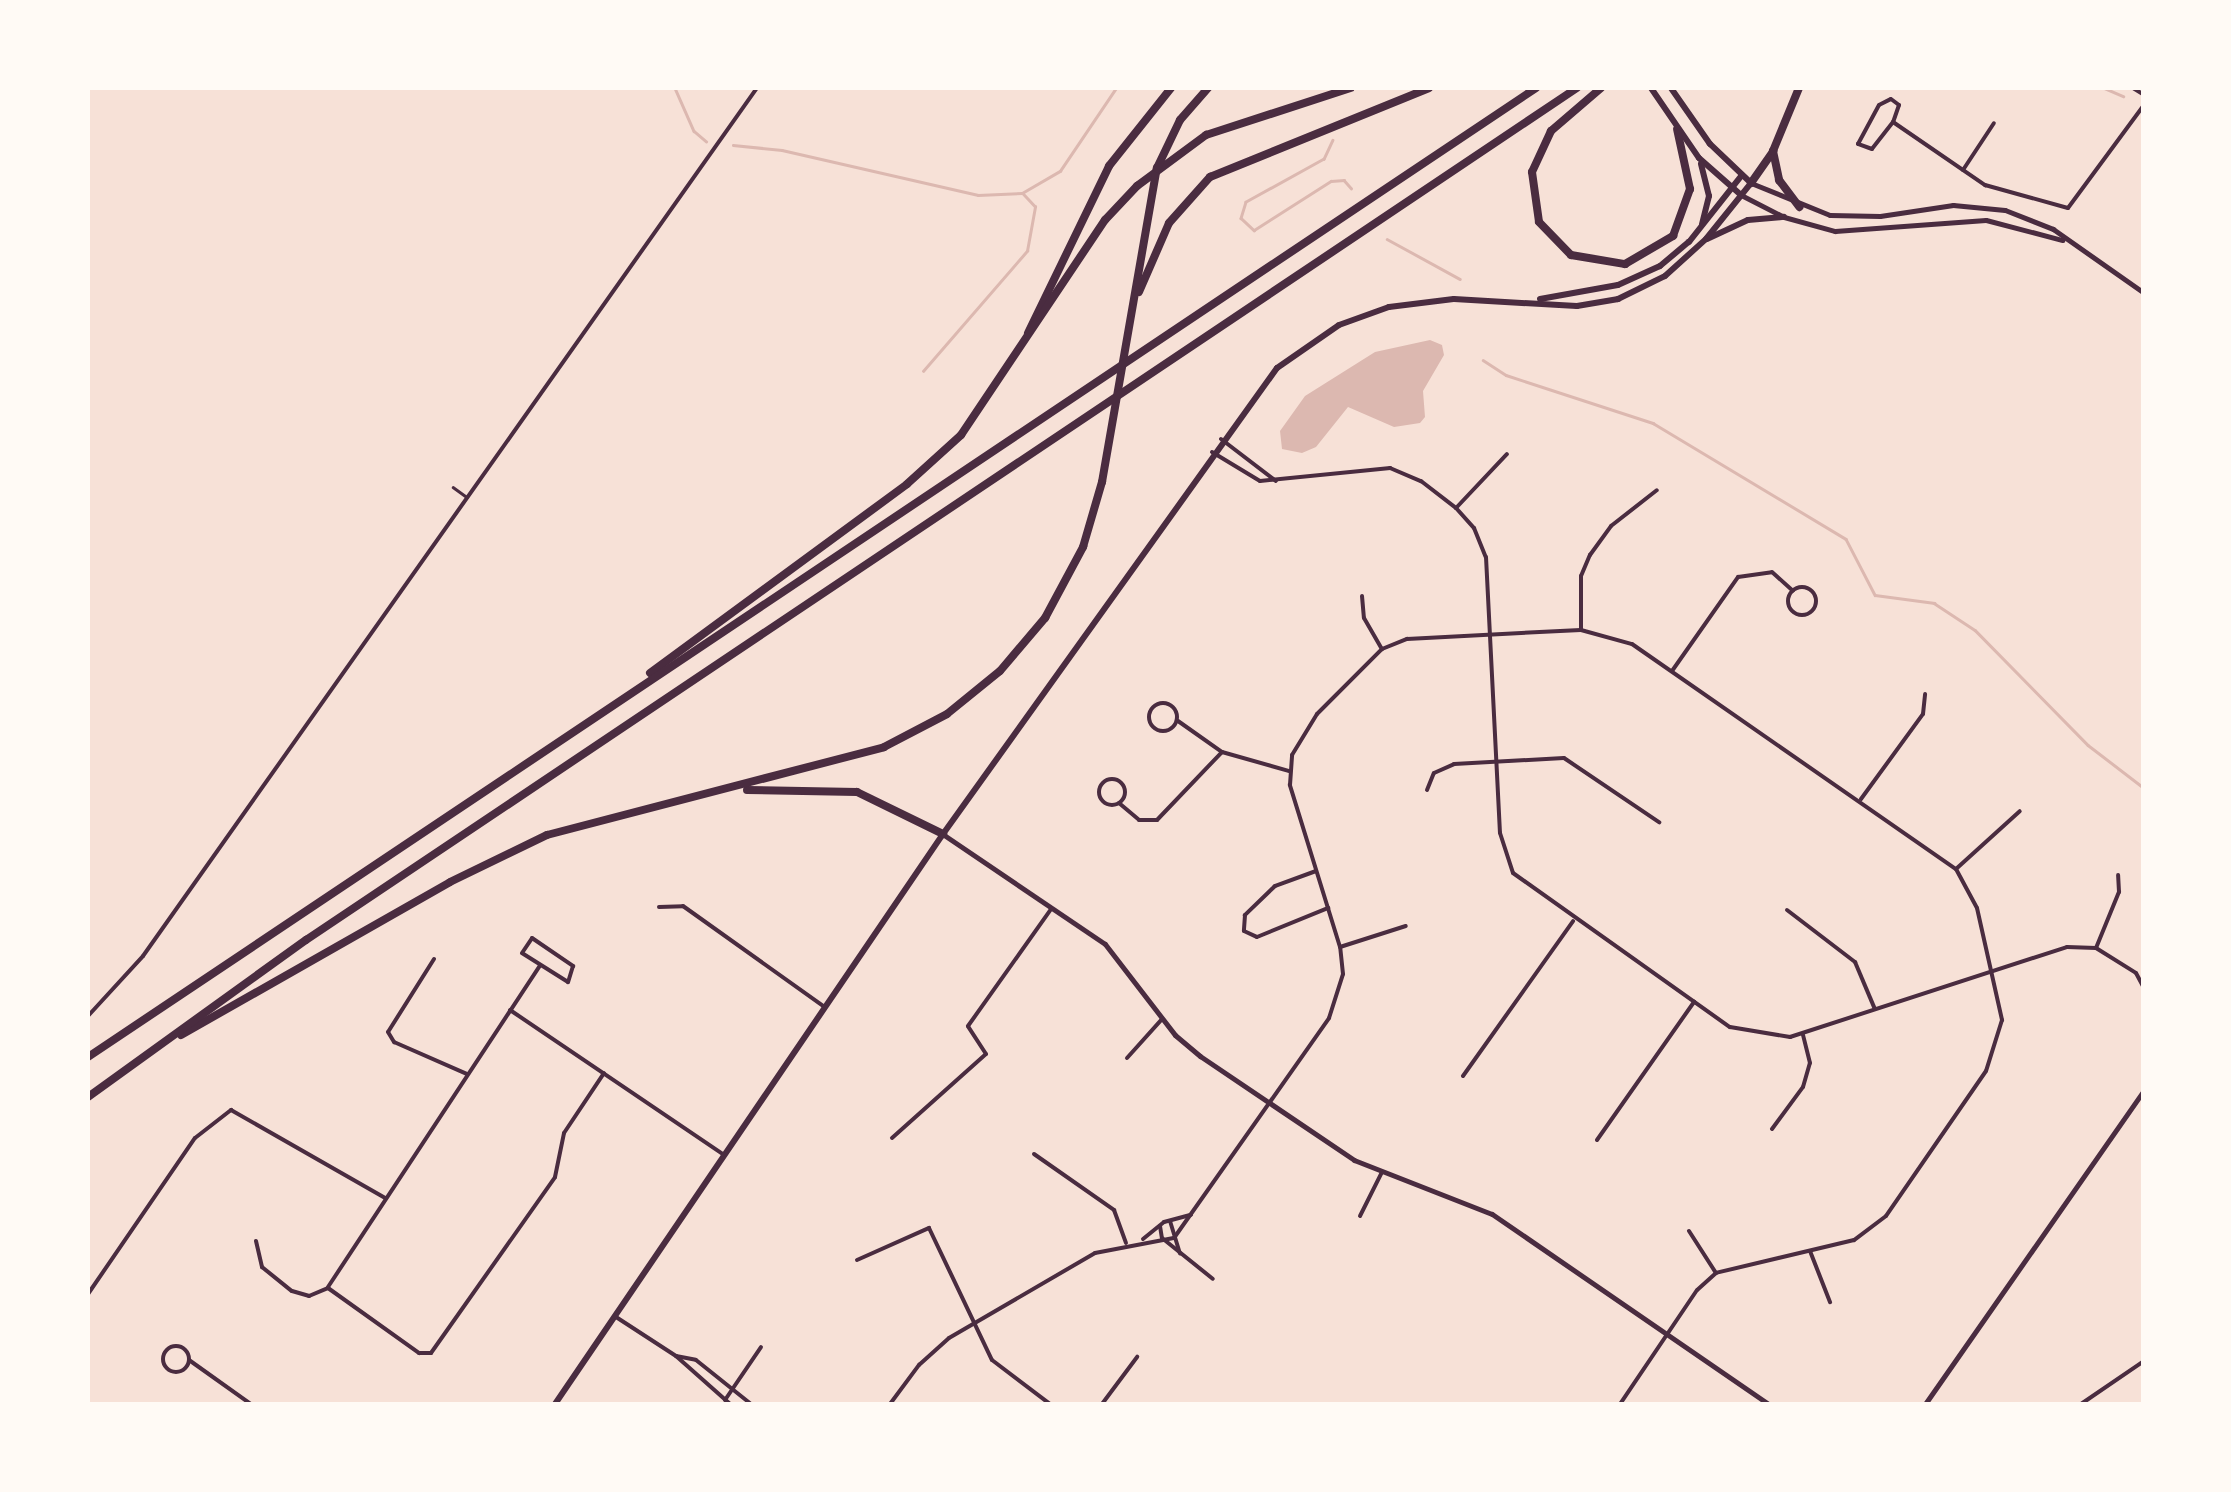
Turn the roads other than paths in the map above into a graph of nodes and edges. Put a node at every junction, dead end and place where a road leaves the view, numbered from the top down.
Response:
1 (757, 88) edge
2 (1170, 88) edge
3 (1208, 88) edge
4 (1350, 88) edge
5 (1429, 88) edge
6 (1536, 88) edge
7 (1577, 88) edge
8 (1602, 88) edge
9 (1651, 88) edge
10 (1671, 88) edge
11 (1799, 88) edge
12 (2133, 88) edge
13 (2144, 94) edge
14 (2144, 105) edge
15 (1893, 122) junction
16 (1994, 124) dead end
17 (1677, 129) junction
18 (1773, 152) junction
19 (1699, 158) junction
20 (1963, 170) junction
21 (1742, 176) junction
22 (1751, 183) junction
23 (1732, 188) junction
24 (1741, 195) junction
25 (1799, 207) junction
26 (1784, 218) junction
27 (1699, 230) junction
28 (1706, 239) junction
29 (2068, 242) junction
30 (2144, 293) edge
31 (1537, 300) junction
32 (1132, 316) junction
33 (1019, 354) junction
34 (1221, 438) junction
35 (1212, 452) junction
36 (1507, 454) dead end
37 (1276, 480) junction
38 (453, 487) dead end
39 (1657, 490) dead end
40 (467, 497) junction
41 (1456, 508) junction
42 (1793, 590) junction
43 (1362, 596) dead end
44 (1581, 630) junction
45 (1488, 635) junction
46 (1382, 649) junction
47 (1672, 670) junction
48 (1925, 694) dead end
49 (590, 718) junction
50 (1178, 721) junction
51 (1222, 752) junction
52 (1496, 760) junction
53 (1289, 771) junction
54 (1427, 790) dead end
55 (733, 791) junction
56 (1860, 800) junction
57 (1120, 803) junction
58 (2020, 810) dead end
59 (1659, 822) dead end
60 (943, 834) junction
61 (1956, 869) junction
62 (1316, 870) junction
63 (2118, 875) dead end
64 (659, 907) dead end
65 (1052, 907) junction
66 (1328, 908) junction
67 (1787, 910) dead end
68 (1574, 920) junction
69 (1406, 926) dead end
70 (1340, 947) junction
71 (2096, 948) junction
72 (434, 958) dead end
73 (540, 966) junction
74 (1990, 969) junction
75 (2144, 972) edge
76 (2136, 973) junction
77 (2144, 988) edge
78 (1694, 1002) junction
79 (824, 1006) junction
80 (1874, 1008) junction
81 (510, 1010) junction
82 (88, 1016) edge
83 (1162, 1019) junction
84 (1803, 1034) junction
85 (146, 1054) junction
86 (88, 1057) edge
87 (1127, 1058) dead end
88 (604, 1073) junction
89 (468, 1074) junction
90 (1463, 1076) dead end
91 (2144, 1090) edge
92 (88, 1096) edge
93 (1270, 1104) junction
94 (1772, 1129) dead end
95 (892, 1138) dead end
96 (1596, 1140) dead end
97 (724, 1154) junction
98 (1034, 1154) dead end
99 (1382, 1172) junction
100 (385, 1198) junction
101 (1191, 1216) junction
102 (1360, 1216) dead end
103 (1170, 1221) junction
104 (1160, 1226) junction
105 (1689, 1230) dead end
106 (1178, 1233) junction
107 (1142, 1240) junction
108 (1164, 1240) junction
109 (256, 1241) dead end
110 (1126, 1244) junction
111 (1810, 1252) junction
112 (1180, 1253) junction
113 (857, 1260) dead end
114 (1716, 1273) junction
115 (1213, 1279) dead end
116 (328, 1288) junction
117 (88, 1294) edge
118 (1830, 1302) dead end
119 (616, 1318) junction
120 (974, 1324) junction
121 (1666, 1334) junction
122 (762, 1347) dead end
123 (676, 1356) junction
124 (1137, 1357) dead end
125 (189, 1360) junction
126 (2144, 1362) edge
127 (733, 1388) junction
128 (725, 1400) junction
129 (251, 1404) edge
130 (555, 1404) edge
131 (730, 1404) edge
132 (750, 1404) edge
133 (890, 1404) edge
134 (1050, 1404) edge
135 (1102, 1404) edge
136 (1620, 1404) edge
137 (1768, 1404) edge
138 (1926, 1404) edge
139 (2080, 1404) edge

1 - 40 street
2 - 33 highway
3 - 32 highway
4 - 33 highway
5 - 32 highway
6 - 49 highway
7 - 85 highway
8 - 17 highway
9 - 17 main road
10 - 21 main road
11 - 18 highway
12 - 13 street
14 - 20 street
15 - 15 street
15 - 20 street
16 - 20 street
17 - 19 main road
18 - 22 highway
18 - 25 highway
19 - 23 main road
19 - 27 main road
21 - 22 main road
21 - 23 main road
22 - 24 main road
22 - 25 street
23 - 24 main road
23 - 27 main road
24 - 26 street
24 - 28 main road
25 - 29 street
26 - 28 main road
26 - 29 street
27 - 31 main road
28 - 31 main road
29 - 30 street
31 - 34 main road
32 - 55 highway
33 - 49 highway
34 - 35 main road
34 - 37 street
35 - 37 street
35 - 60 main road
36 - 41 street
37 - 41 street
38 - 40 lane
39 - 44 street
40 - 82 street
41 - 45 street
42 - 42 street
42 - 47 street
43 - 46 street
44 - 45 street
44 - 47 street
45 - 46 street
45 - 52 street
46 - 53 street
47 - 56 street
48 - 56 street
49 - 86 highway
50 - 50 street
50 - 51 street
51 - 53 street
51 - 57 street
52 - 54 street
52 - 59 street
52 - 68 street
53 - 62 street
55 - 60 highway
55 - 85 highway
56 - 61 street
57 - 57 street
58 - 61 street
60 - 65 street
60 - 79 main road
61 - 74 street
62 - 66 street
62 - 66 street
63 - 71 street
64 - 79 street
65 - 83 street
65 - 95 street
66 - 70 street
67 - 80 street
68 - 78 street
68 - 90 street
69 - 70 street
70 - 93 street
71 - 74 street
71 - 76 street
72 - 89 street
73 - 73 street
73 - 81 street
74 - 80 street
74 - 111 street
75 - 76 street
76 - 77 street
78 - 84 street
78 - 96 street
79 - 97 main road
80 - 84 street
81 - 88 street
81 - 89 street
83 - 87 street
83 - 93 street
84 - 94 street
85 - 92 highway
88 - 97 street
88 - 116 street
89 - 100 street
91 - 138 street
93 - 99 street
93 - 101 street
97 - 119 main road
98 - 110 street
99 - 102 street
99 - 121 street
100 - 116 street
100 - 117 street
101 - 103 street
101 - 106 street
103 - 104 street
103 - 106 street
104 - 107 street
104 - 108 street
105 - 114 street
106 - 108 street
106 - 112 street
107 - 108 street
107 - 110 street
108 - 112 street
109 - 116 street
110 - 120 street
111 - 114 street
111 - 118 street
112 - 115 street
113 - 120 street
114 - 121 street
119 - 123 street
119 - 130 main road
120 - 133 street
120 - 134 street
121 - 136 street
121 - 137 street
122 - 127 street
123 - 127 street
123 - 128 street
124 - 135 street
125 - 125 street
125 - 129 street
126 - 139 street
127 - 128 street
127 - 132 street
128 - 131 street

